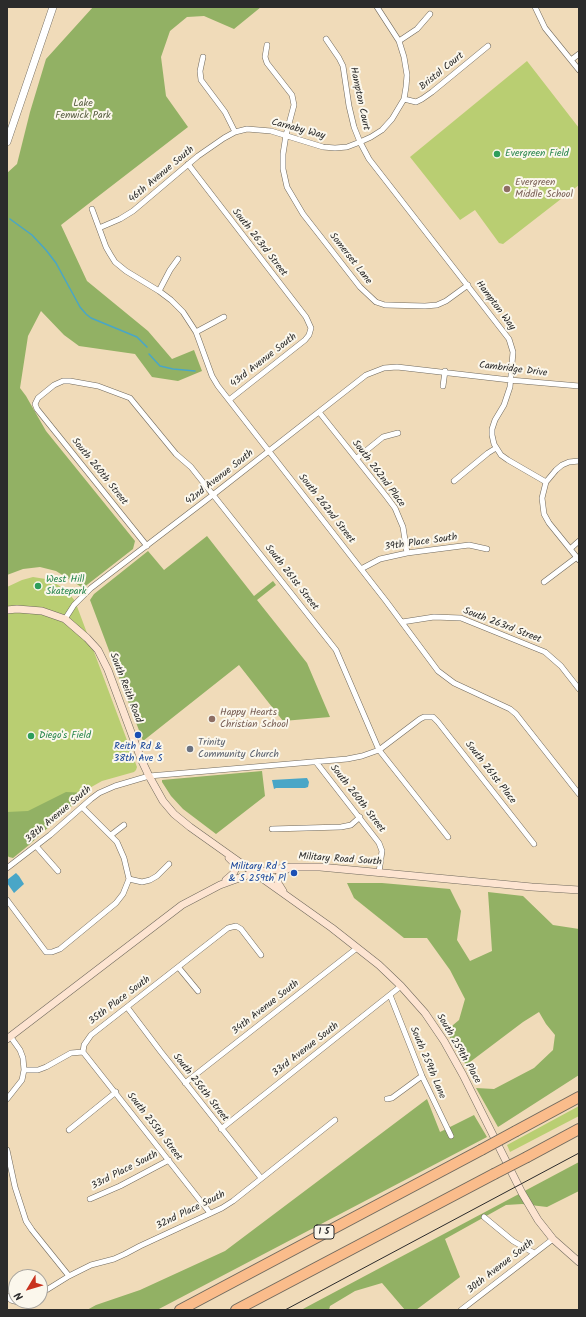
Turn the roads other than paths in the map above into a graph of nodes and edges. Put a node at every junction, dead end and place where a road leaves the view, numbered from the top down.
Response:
1 (53, 7) edge
2 (377, 7) edge
3 (535, 7) edge
4 (430, 14) dead end
5 (326, 40) dead end
6 (399, 41) junction
7 (267, 45) dead end
8 (488, 46) dead end
9 (579, 54) edge
10 (203, 56) dead end
11 (571, 60) junction
12 (579, 70) edge
13 (404, 99) junction
14 (235, 132) junction
15 (286, 135) junction
16 (7, 142) edge
17 (360, 142) junction
18 (188, 164) junction
19 (92, 209) dead end
20 (99, 228) junction
21 (178, 259) dead end
22 (468, 285) junction
23 (160, 291) junction
24 (224, 317) dead end
25 (196, 332) junction
26 (309, 335) joint
27 (397, 367) joint
28 (445, 371) junction
29 (510, 380) junction
30 (70, 381) joint
31 (443, 386) dead end
32 (579, 386) edge
33 (228, 400) junction
34 (319, 412) junction
35 (398, 433) dead end
36 (496, 448) junction
37 (268, 451) junction
38 (356, 458) junction
39 (579, 461) edge
40 (454, 481) dead end
41 (546, 482) junction
42 (214, 494) junction
43 (579, 541) edge
44 (147, 546) junction
45 (487, 549) dead end
46 (570, 549) junction
47 (407, 553) junction
48 (578, 559) edge
49 (361, 569) junction
50 (544, 582) dead end
51 (7, 610) edge
52 (65, 619) junction
53 (402, 622) junction
54 (579, 689) edge
55 (429, 716) joint
56 (379, 750) junction
57 (316, 762) junction
58 (149, 776) junction
59 (579, 794) edge
60 (82, 807) junction
61 (360, 817) junction
62 (124, 825) dead end
63 (272, 829) dead end
64 (111, 835) junction
65 (448, 837) dead end
66 (534, 844) dead end
67 (36, 846) junction
68 (224, 851) junction
69 (169, 864) dead end
70 (291, 867) junction
71 (7, 868) edge
72 (58, 871) dead end
73 (379, 872) junction
74 (254, 873) junction
75 (128, 879) junction
76 (220, 885) junction
77 (579, 890) edge
78 (7, 900) edge
79 (296, 903) junction
80 (357, 948) junction
81 (261, 955) dead end
82 (179, 968) junction
83 (401, 986) junction
84 (198, 991) dead end
85 (390, 996) junction
86 (127, 1007) junction
87 (9, 1037) edge
88 (83, 1052) junction
89 (24, 1070) junction
90 (422, 1076) junction
91 (185, 1083) junction
92 (116, 1092) junction
93 (579, 1097) edge
94 (7, 1099) edge
95 (387, 1100) dead end
96 (335, 1120) dead end
97 (221, 1128) junction
98 (579, 1129) edge
99 (69, 1130) dead end
100 (451, 1136) dead end
101 (7, 1150) edge
102 (169, 1160) junction
103 (260, 1178) junction
104 (90, 1199) dead end
105 (210, 1213) junction
106 (484, 1216) dead end
107 (553, 1239) junction
108 (534, 1253) junction
109 (579, 1262) edge
110 (69, 1276) junction
111 (48, 1289) edge
112 (180, 1310) edge
113 (236, 1310) edge
114 (461, 1310) edge

1 - 16 street
2 - 6 street, Carnaby Way
3 - 11 street
4 - 6 street
5 - 17 street, Hampton Court
6 - 13 street, Carnaby Way
7 - 15 street, Somerset Lane
8 - 13 street, Bristol Court
9 - 11 street
10 - 14 street
11 - 12 street
13 - 17 street, Carnaby Way
14 - 15 street, Carnaby Way
14 - 18 street, 46th Avenue South
15 - 17 street, Carnaby Way
15 - 22 street, Somerset Lane
17 - 22 street, Hampton Way
18 - 20 street, 46th Avenue South
18 - 26 street, South 263rd Street
19 - 20 street, South 262nd Street
20 - 23 street, South 262nd Street
21 - 23 street
22 - 29 street, Hampton Way
23 - 25 street, South 262nd Street
24 - 25 street
25 - 33 street, South 262nd Street
26 - 33 street, 43rd Avenue South
27 - 28 street, Cambridge Drive
27 - 34 street, 42nd Avenue South
28 - 29 street, Cambridge Drive
28 - 31 street
29 - 32 street, Cambridge Drive
29 - 36 street, Hampton Way
30 - 42 street, South 261st Street
30 - 44 street, South 260th Street
33 - 37 street, South 262nd Street
34 - 37 street, 42nd Avenue South
34 - 38 street, South 262nd Place
35 - 38 street
36 - 40 street
36 - 41 street
37 - 42 street, 42nd Avenue South
37 - 49 street, South 262nd Street
38 - 47 street, South 262nd Place
39 - 41 street
41 - 46 street
42 - 44 street, 42nd Avenue South
42 - 56 street, South 261st Street
43 - 46 street
44 - 52 street, 42nd Avenue South
45 - 47 street, 39th Place South
46 - 48 street
47 - 49 street, 39th Place South
48 - 50 street
49 - 53 street, South 262nd Street
51 - 52 main road
52 - 58 main road, South Reith Road
53 - 54 street, South 263rd Street
53 - 59 street, South 262nd Street
55 - 56 street, 38th Avenue South
55 - 66 street, South 261st Place
56 - 57 street, 38th Avenue South
56 - 65 street, South 261st Street
57 - 58 street, 38th Avenue South
57 - 61 street, South 260th Street
58 - 60 street, 38th Avenue South
58 - 68 main road, South Reith Road
60 - 64 street
60 - 67 street, 38th Avenue South
61 - 63 street
61 - 73 street, South 260th Street
62 - 64 street
64 - 75 street
67 - 71 street, 38th Avenue South
67 - 72 street
68 - 74 main road, South Reith Road
68 - 76 main road
69 - 75 street
70 - 73 main road, Military Road South
70 - 74 main road, Military Road South
70 - 79 main road
73 - 77 main road, Military Road South
74 - 76 main road, Military Road South
74 - 79 main road, South 259th Place
75 - 78 street
76 - 87 main road, Military Road South
79 - 80 main road, South 259th Place
80 - 83 main road, South 259th Place
80 - 91 street, 34th Avenue South
81 - 82 street, 35th Place South
82 - 84 street
82 - 86 street, 35th Place South
83 - 85 street, 33rd Avenue South
83 - 107 main road, South 259th Place
85 - 90 street, South 259th Lane
85 - 97 street, 33rd Avenue South
86 - 88 street, 35th Place South
86 - 91 street, South 256th Street
87 - 89 street
88 - 89 street
88 - 92 street, South 255th Street
89 - 94 street
90 - 95 street
90 - 100 street, South 259th Lane
91 - 97 street, South 256th Street
92 - 99 street
92 - 102 street, South 255th Street
93 - 112 highway, I 5, bridge
96 - 103 street, 32nd Place South
97 - 103 street, South 256th Street
98 - 113 highway, bridge
101 - 110 street
102 - 104 street, 33rd Place South
102 - 105 street, South 255th Street
103 - 105 street, 32nd Place South
105 - 110 street, 32nd Place South
106 - 108 street
107 - 108 street, 30th Avenue South
107 - 109 main road, South 259th Place
108 - 114 street, 30th Avenue South
110 - 111 street, 32nd Place South

